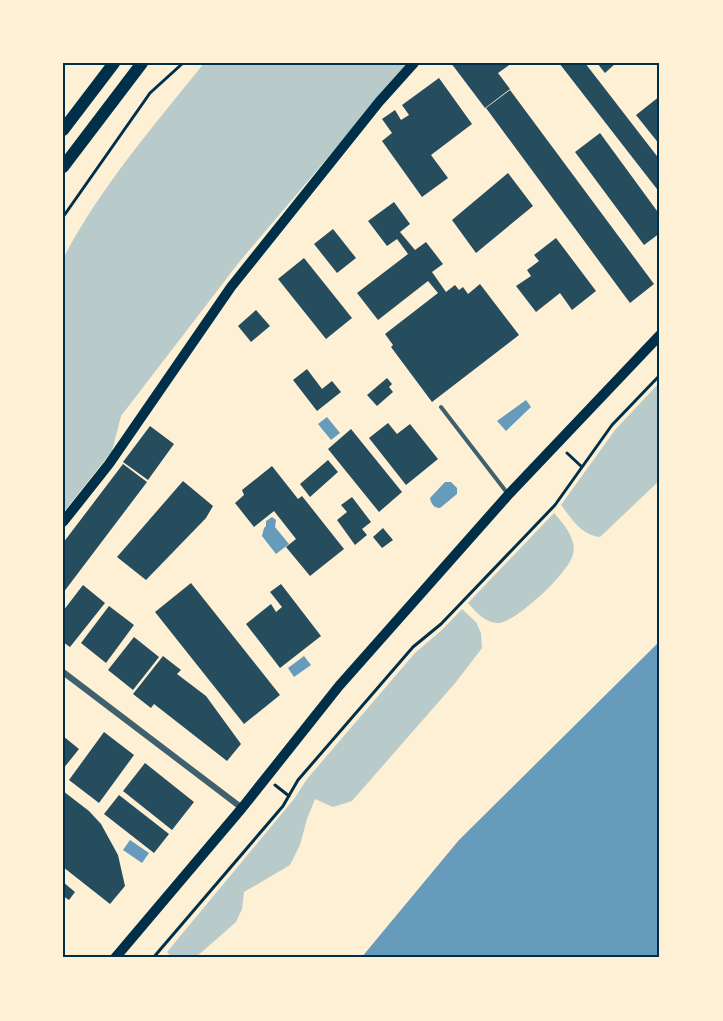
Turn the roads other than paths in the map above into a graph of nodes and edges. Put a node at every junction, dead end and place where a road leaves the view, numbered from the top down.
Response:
1 (142, 63) edge
2 (414, 63) edge
3 (112, 64) edge
4 (63, 130) edge
5 (63, 167) edge
6 (660, 335) edge
7 (441, 407) dead end
8 (509, 494) junction
9 (63, 522) edge
10 (63, 672) edge
11 (242, 808) junction
12 (115, 958) edge

1 - 5 main road
2 - 9 main road
3 - 4 main road
6 - 8 main road
7 - 8 lane
8 - 11 main road
10 - 11 street
11 - 12 main road

